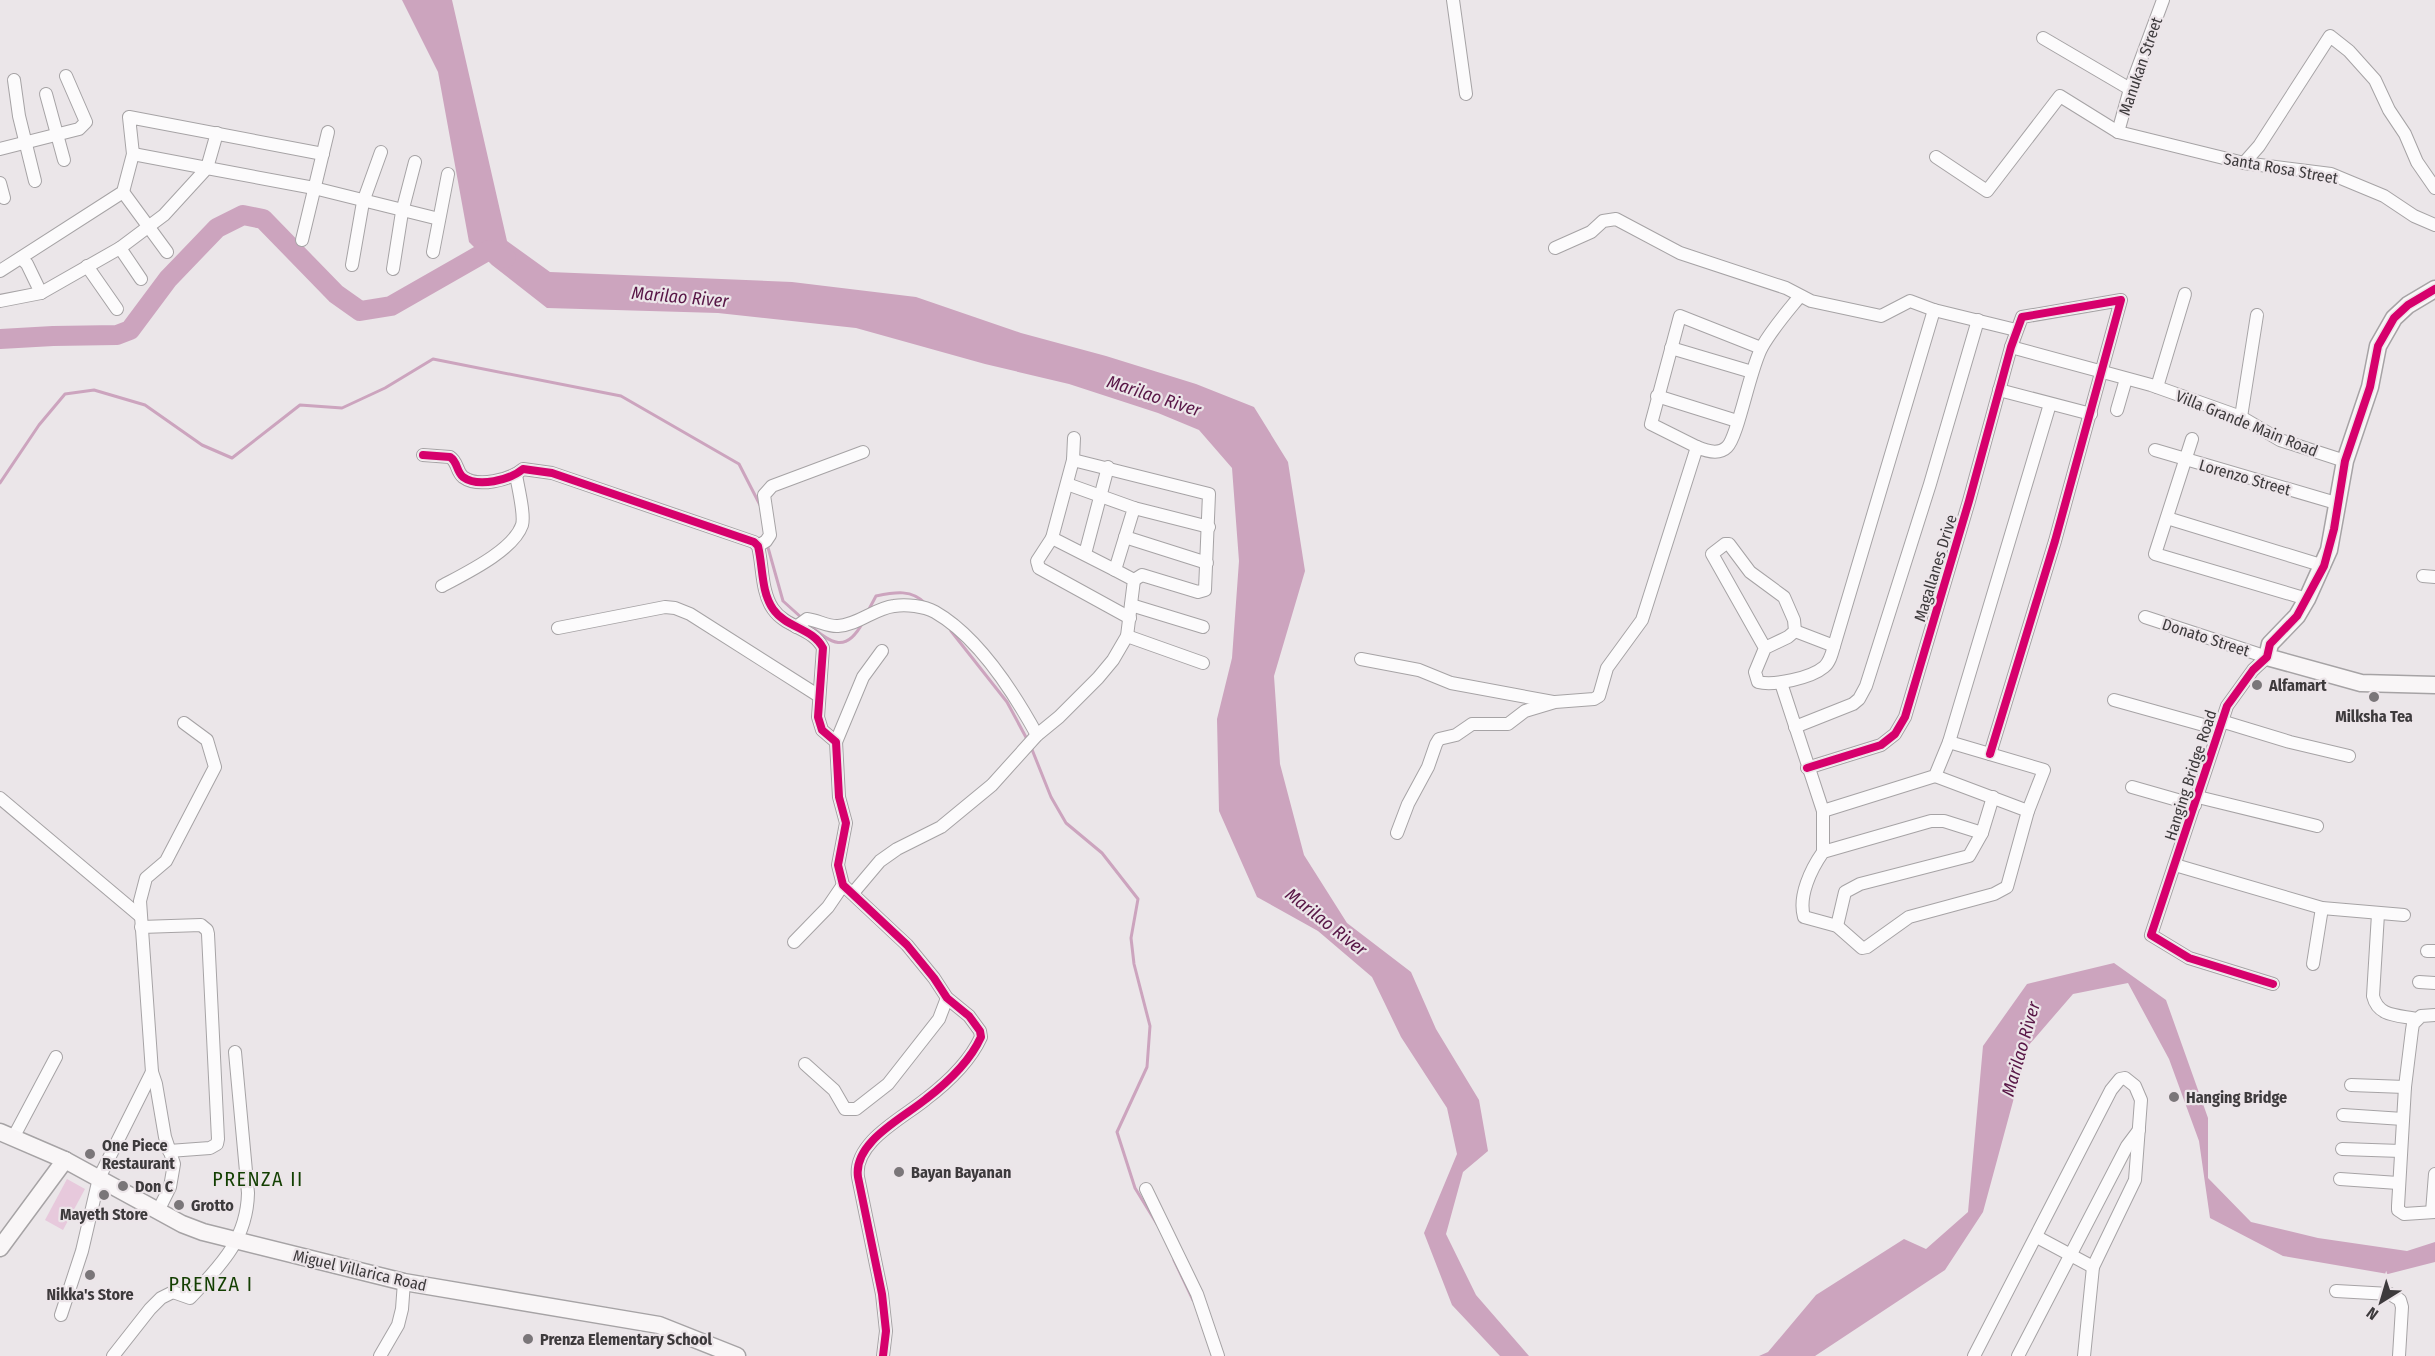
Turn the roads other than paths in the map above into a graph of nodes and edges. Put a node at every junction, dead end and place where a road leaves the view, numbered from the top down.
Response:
1 (1453, 0) edge
2 (2163, 0) edge
3 (2043, 38) dead end
4 (66, 76) dead end
5 (14, 80) dead end
6 (2130, 89) junction
7 (46, 94) dead end
8 (1466, 94) dead end
9 (328, 132) dead end
10 (2118, 132) junction
11 (217, 133) junction
12 (57, 134) junction
13 (26, 143) junction
14 (0, 149) edge
15 (381, 152) dead end
16 (133, 154) junction
17 (323, 154) junction
18 (1936, 157) dead end
19 (64, 160) dead end
20 (415, 162) dead end
21 (2244, 163) junction
22 (207, 168) junction
23 (448, 174) dead end
24 (35, 181) dead end
25 (0, 183) edge
26 (314, 188) junction
27 (2435, 188) edge
28 (123, 192) junction
29 (4, 198) dead end
30 (363, 202) junction
31 (402, 212) junction
32 (439, 219) junction
33 (2435, 225) edge
34 (150, 227) junction
35 (302, 240) dead end
36 (120, 248) junction
37 (1555, 248) dead end
38 (166, 252) dead end
39 (433, 252) dead end
40 (21, 258) junction
41 (352, 265) dead end
42 (87, 266) junction
43 (393, 269) dead end
44 (0, 271) edge
45 (141, 279) dead end
46 (2435, 289) edge
47 (41, 293) junction
48 (2185, 294) dead end
49 (1800, 296) junction
50 (0, 301) edge
51 (117, 309) dead end
52 (1935, 310) junction
53 (2258, 315) dead end
54 (1978, 320) junction
55 (2016, 330) junction
56 (2011, 347) junction
57 (1671, 348) junction
58 (1761, 348) junction
59 (1752, 372) junction
60 (2103, 372) junction
61 (2126, 379) junction
62 (2157, 387) junction
63 (1999, 390) junction
64 (1658, 396) junction
65 (2050, 404) junction
66 (2117, 410) dead end
67 (2091, 414) junction
68 (2241, 417) junction
69 (1737, 421) junction
70 (1074, 438) dead end
71 (2192, 439) dead end
72 (1697, 447) junction
73 (2155, 450) dead end
74 (863, 452) dead end
75 (423, 454) dead end
76 (1073, 460) junction
77 (2184, 460) junction
78 (2345, 461) junction
79 (1108, 467) junction
80 (516, 475) junction
81 (1067, 484) junction
82 (1100, 496) junction
83 (2336, 503) junction
84 (1134, 508) junction
85 (2168, 518) junction
86 (1209, 527) junction
87 (1125, 537) junction
88 (1052, 538) junction
89 (758, 546) junction
90 (1085, 554) junction
91 (1207, 563) junction
92 (2324, 566) junction
93 (1115, 570) junction
94 (1750, 572) junction
95 (1134, 580) junction
96 (1729, 581) junction
97 (441, 586) dead end
98 (2307, 599) junction
99 (1131, 605) junction
100 (2145, 617) dead end
101 (1130, 618) junction
102 (796, 627) junction
103 (1203, 627) dead end
104 (558, 628) dead end
105 (1795, 631) junction
106 (1127, 636) junction
107 (1834, 645) junction
108 (1765, 648) junction
109 (882, 651) dead end
110 (2267, 657) junction
111 (1361, 659) dead end
112 (1203, 663) dead end
113 (1781, 683) junction
114 (2435, 686) edge
115 (819, 696) junction
116 (2114, 700) dead end
117 (1555, 702) junction
118 (184, 723) dead end
119 (2219, 725) junction
120 (1795, 727) junction
121 (1032, 740) junction
122 (836, 742) junction
123 (1949, 742) junction
124 (1990, 754) junction
125 (2349, 756) dead end
126 (1807, 768) junction
127 (1935, 776) junction
128 (2132, 787) dead end
129 (1993, 797) junction
130 (0, 798) edge
131 (2196, 801) junction
132 (1823, 811) junction
133 (2028, 811) junction
134 (2317, 826) dead end
135 (1397, 833) dead end
136 (1982, 833) junction
137 (1823, 852) junction
138 (2175, 865) junction
139 (843, 885) junction
140 (854, 893) junction
141 (2322, 908) junction
142 (2378, 914) junction
143 (2404, 915) dead end
144 (140, 922) junction
145 (1837, 926) junction
146 (794, 942) dead end
147 (2313, 964) dead end
148 (2420, 982) dead end
149 (2435, 983) edge
150 (2273, 984) dead end
151 (947, 998) junction
152 (2435, 1015) edge
153 (2417, 1019) junction
154 (236, 1052) dead end
155 (56, 1057) dead end
156 (805, 1064) dead end
157 (152, 1072) junction
158 (2351, 1084) dead end
159 (2405, 1087) junction
160 (2343, 1115) dead end
161 (2403, 1119) junction
162 (2139, 1130) junction
163 (6, 1135) edge
164 (2342, 1149) dead end
165 (169, 1151) junction
166 (2401, 1151) junction
167 (65, 1160) junction
168 (2435, 1174) edge
169 (99, 1178) junction
170 (2340, 1179) dead end
171 (2398, 1183) junction
172 (1146, 1189) dead end
173 (158, 1211) junction
174 (2434, 1212) edge
175 (2037, 1237) junction
176 (237, 1240) junction
177 (0, 1248) edge
178 (2070, 1255) junction
179 (2093, 1268) junction
180 (404, 1282) junction
181 (2336, 1291) dead end
182 (61, 1315) dead end
183 (113, 1356) edge
184 (380, 1356) edge
185 (738, 1356) edge
186 (883, 1356) edge
187 (1218, 1356) edge
188 (1974, 1356) edge
189 (2018, 1356) edge
190 (2084, 1356) edge
191 (2399, 1356) edge

1 - 8 street
2 - 6 street, Manukan Street
3 - 6 street
4 - 12 street
5 - 13 street
6 - 10 street, Manukan Street
7 - 12 street
9 - 17 street
10 - 18 street, Santa Rosa Street
10 - 21 street, Santa Rosa Street
11 - 16 street
11 - 17 street
11 - 22 street
12 - 13 street
12 - 19 street
13 - 14 street
13 - 24 street
15 - 30 street
16 - 22 street
16 - 28 street
17 - 26 street
20 - 31 street
21 - 27 street
21 - 33 street, Santa Rosa Street
22 - 26 street
22 - 34 street
23 - 32 street
25 - 29 street
26 - 30 street
26 - 35 street
28 - 34 street
28 - 40 street
30 - 31 street
30 - 41 street
31 - 32 street
31 - 43 street
32 - 39 street
34 - 36 street
34 - 38 street
36 - 42 street
36 - 45 street
37 - 49 street
40 - 44 street
40 - 47 street
42 - 47 street
42 - 51 street
46 - 78 main road, Hanging Bridge Road
47 - 50 street
48 - 62 street
49 - 52 street
49 - 58 street
52 - 54 street
52 - 107 street
53 - 68 street
54 - 55 street
54 - 120 street
55 - 56 street, Magallanes Drive
55 - 60 street, Magallanes Drive
56 - 60 street, Villa Grande Main Road
56 - 63 street, Magallanes Drive
57 - 58 street
57 - 59 street
57 - 64 street
58 - 59 street
59 - 69 street
60 - 61 street, Villa Grande Main Road
60 - 67 street
61 - 62 street, Villa Grande Main Road
61 - 66 street
62 - 68 street, Villa Grande Main Road
63 - 65 street
63 - 126 street, Magallanes Drive
64 - 69 street
64 - 72 street
65 - 67 street
65 - 123 street
67 - 124 street
68 - 78 street, Villa Grande Main Road
69 - 72 street
70 - 76 street
71 - 77 street
72 - 117 street
73 - 77 street, Lorenzo Street
74 - 89 street
75 - 80 street
76 - 79 street
76 - 81 street
77 - 83 street, Lorenzo Street
77 - 85 street
78 - 83 main road, Hanging Bridge Road
79 - 82 street
79 - 86 street
80 - 89 street
80 - 97 street
81 - 82 street
81 - 88 street
82 - 84 street
82 - 90 street
83 - 92 main road, Hanging Bridge Road
84 - 86 street
84 - 87 street
85 - 92 street
85 - 98 street
86 - 91 street
87 - 91 street
87 - 93 street
88 - 90 street
88 - 101 street
89 - 102 street
90 - 93 street
91 - 95 street
92 - 98 main road, Hanging Bridge Road
93 - 95 street
94 - 96 street
94 - 96 street
94 - 105 street
95 - 99 street
96 - 108 street
98 - 110 main road, Hanging Bridge Road
99 - 101 street
99 - 103 street
100 - 110 street, Donato Street
101 - 106 street
102 - 115 street
102 - 121 street
104 - 115 street
105 - 107 street
105 - 108 street
106 - 112 street
106 - 121 street
107 - 113 street
108 - 113 street
109 - 122 street
110 - 114 main road
110 - 119 street, Hanging Bridge Road
111 - 117 street
113 - 120 street
115 - 122 street
116 - 119 street
117 - 135 street
118 - 144 street
119 - 125 street
119 - 131 street, Hanging Bridge Road
120 - 126 street
121 - 140 street
122 - 139 street
123 - 124 street
123 - 127 street
124 - 133 street
126 - 132 street
127 - 129 street
127 - 132 street
128 - 131 street
129 - 133 street
129 - 136 street
130 - 144 street
131 - 134 street
131 - 138 street, Hanging Bridge Road
132 - 137 street
133 - 145 street
136 - 137 street
136 - 145 street
137 - 145 street
138 - 141 street
138 - 150 street, Hanging Bridge Road
139 - 140 street
139 - 146 street
140 - 151 street
141 - 142 street
141 - 147 street
142 - 143 street
142 - 153 street
144 - 157 street
144 - 165 street
148 - 149 street
151 - 156 street
151 - 186 street
152 - 153 street
153 - 159 street
154 - 176 street
155 - 163 street
157 - 165 street
157 - 169 street
158 - 159 street
159 - 161 street
160 - 161 street
161 - 166 street
162 - 175 street
162 - 178 street
162 - 179 street
163 - 167 main road, Miguel Villarica Road
164 - 166 street
165 - 173 street
166 - 171 street
167 - 169 main road, Miguel Villarica Road
167 - 177 main road
168 - 174 street
169 - 173 main road, Miguel Villarica Road
169 - 182 street
170 - 171 street
171 - 174 street
172 - 187 street
173 - 176 main road, Miguel Villarica Road
175 - 178 street
175 - 188 street
176 - 180 main road, Miguel Villarica Road
176 - 183 street
178 - 179 street
178 - 189 street
179 - 190 street
180 - 184 street
180 - 185 main road, Miguel Villarica Road
181 - 191 street

